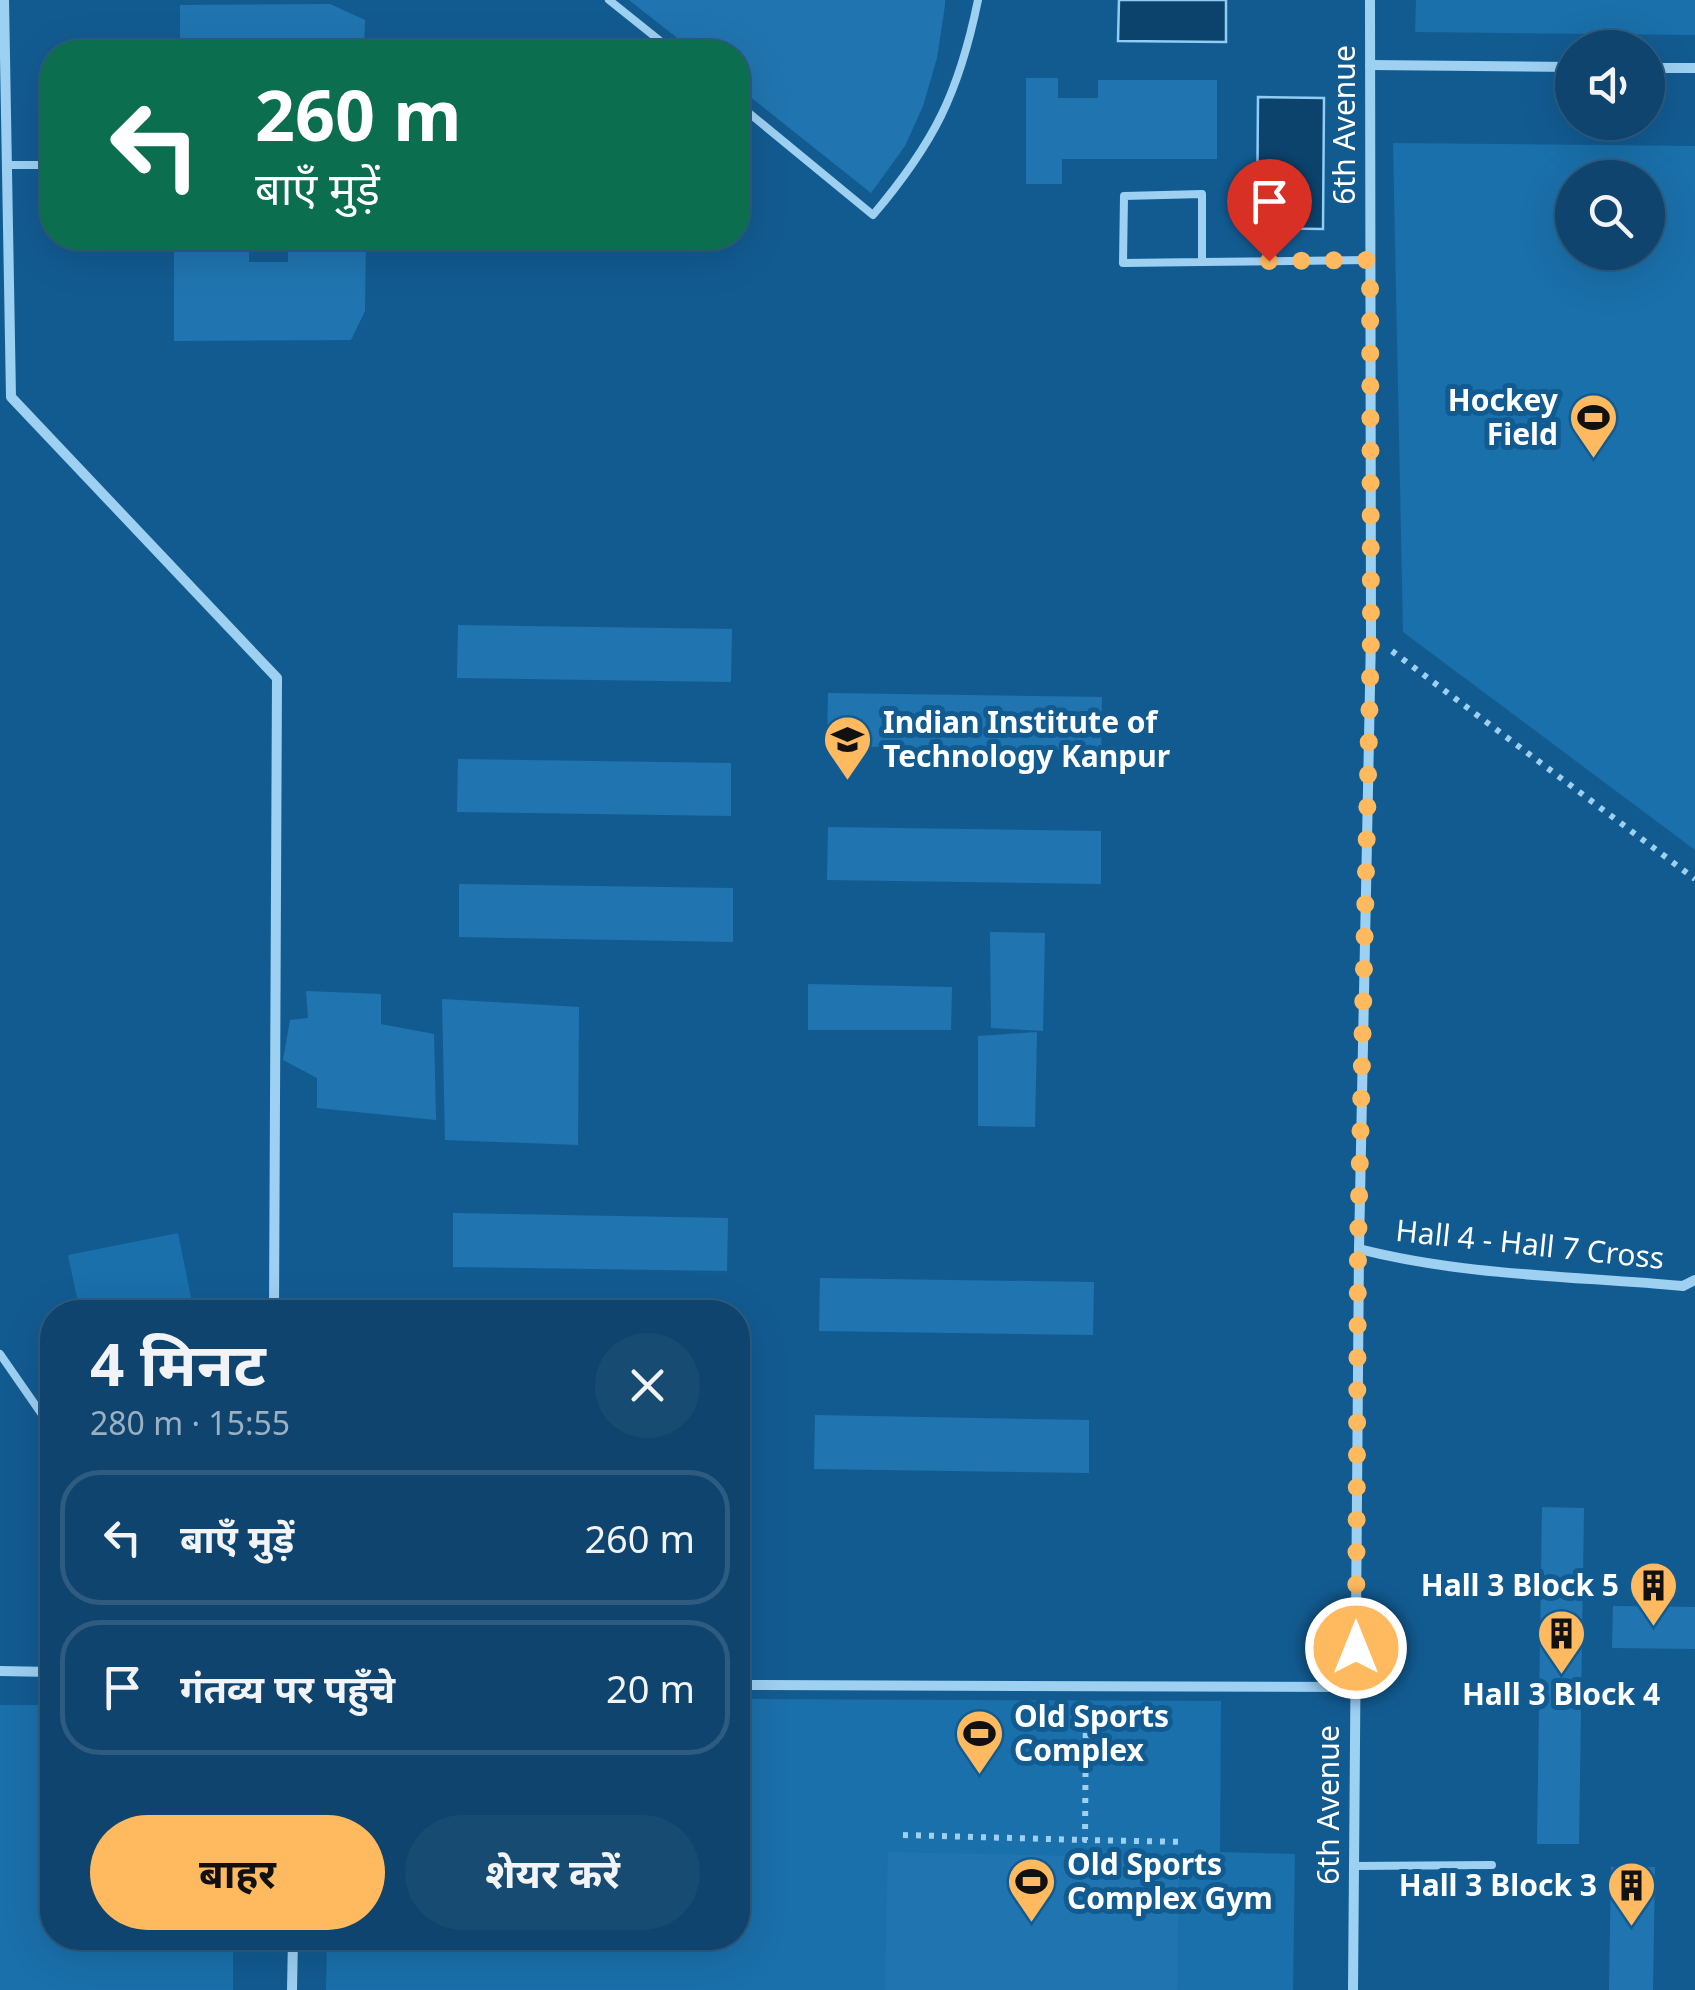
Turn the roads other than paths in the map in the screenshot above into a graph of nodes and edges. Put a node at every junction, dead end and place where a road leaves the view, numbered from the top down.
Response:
1 (4, 0) edge
2 (609, 0) edge
3 (978, 0) edge
4 (1370, 0) edge
5 (659, 40) edge
6 (1370, 65) junction
7 (1555, 67) edge
8 (1665, 68) edge
9 (1695, 68) edge
10 (750, 114) edge
11 (7, 164) junction
12 (40, 164) edge
13 (1370, 260) junction
14 (1202, 262) junction
15 (1358, 1249) junction
16 (1695, 1280) edge
17 (274, 1300) edge
18 (0, 1354) edge
19 (40, 1411) edge
20 (0, 1672) edge
21 (40, 1672) edge
22 (750, 1685) edge
23 (1355, 1687) junction
24 (1492, 1865) dead end
25 (1354, 1866) junction
26 (293, 1950) edge
27 (292, 1990) edge
28 (1354, 1990) edge

1 - 11 street
2 - 5 lane
3 - 10 lane
4 - 6 street, 6th Avenue
6 - 7 street
6 - 13 street, 6th Avenue
8 - 9 street
11 - 12 lane
11 - 17 street
13 - 14 lane
13 - 15 street, 6th Avenue
14 - 14 lane
15 - 16 street, Hall 4 - Hall 7 Cross
15 - 23 street, 6th Avenue
18 - 19 lane
20 - 21 street
22 - 23 street
23 - 25 street, 6th Avenue
24 - 25 lane
25 - 28 street, 6th Avenue
26 - 27 street

